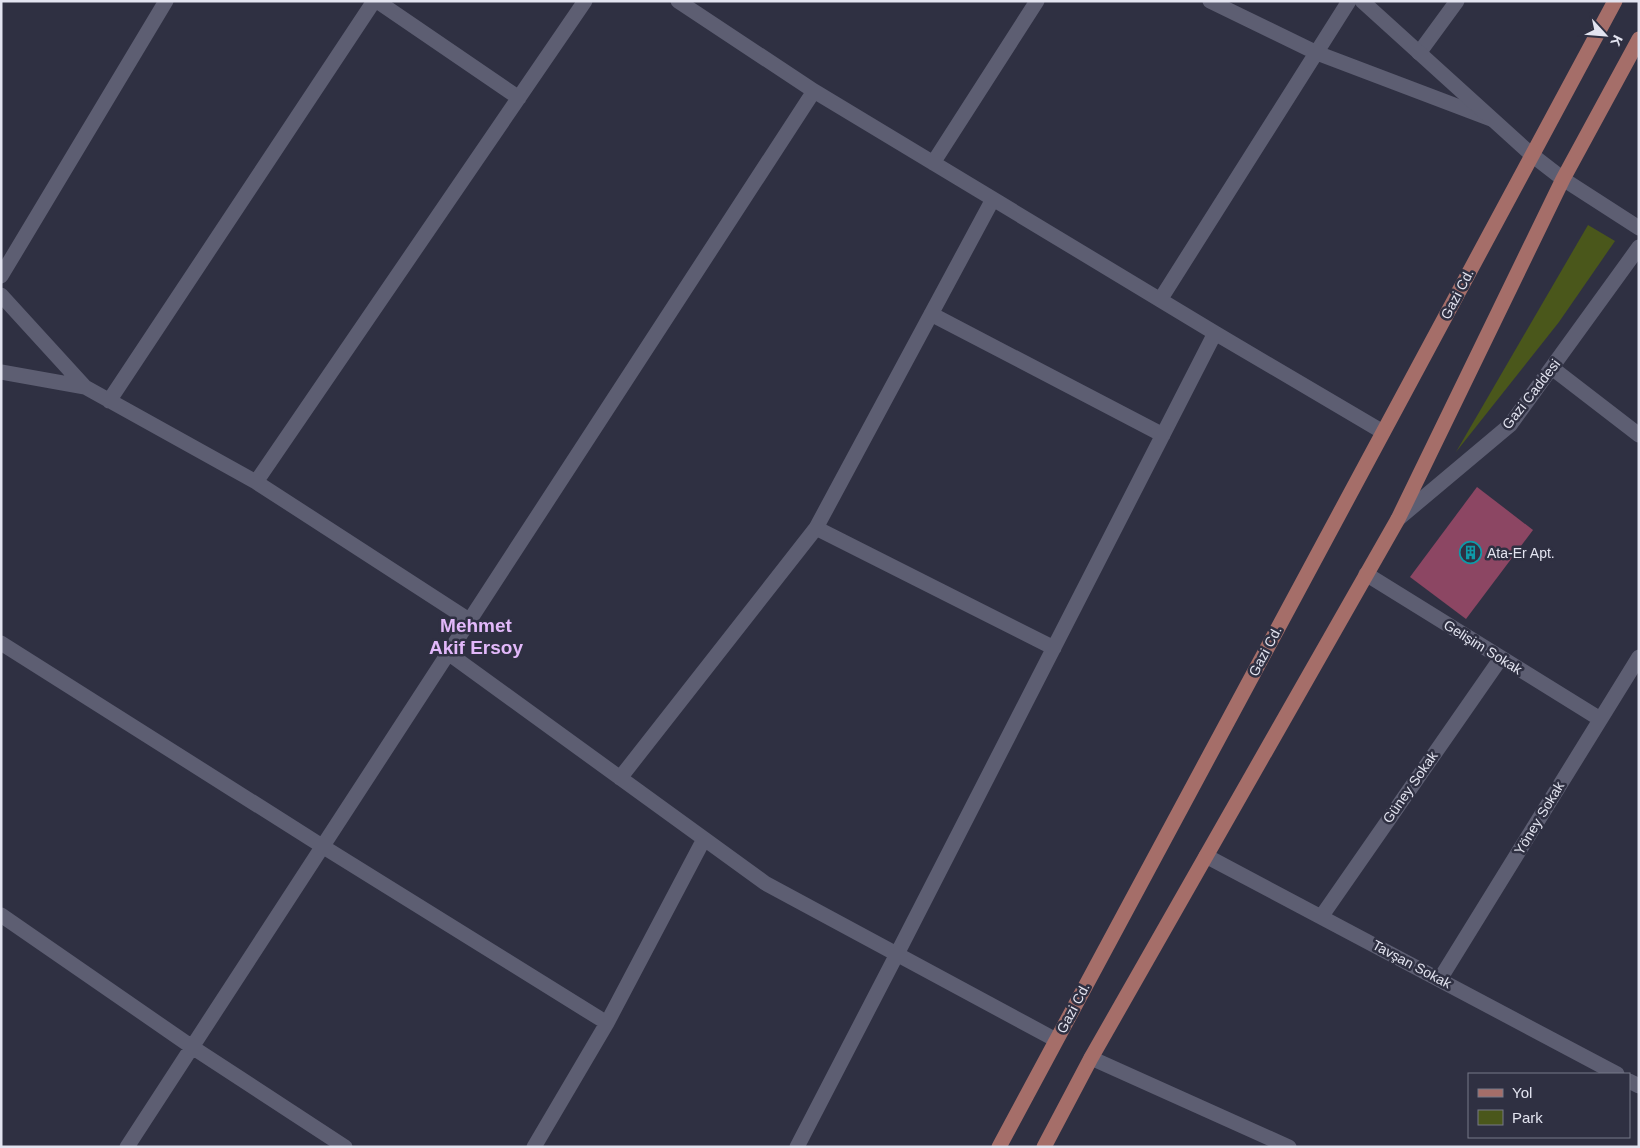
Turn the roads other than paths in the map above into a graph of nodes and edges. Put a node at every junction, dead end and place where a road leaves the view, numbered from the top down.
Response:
1 (166, 1) edge
2 (375, 1) edge
3 (585, 1) edge
4 (678, 1) edge
5 (1037, 1) edge
6 (1210, 1) edge
7 (1349, 1) edge
8 (1362, 1) edge
9 (1457, 1) edge
10 (1615, 1) edge
11 (1639, 39) edge
12 (1317, 52) junction
13 (1419, 53) junction
14 (814, 91) junction
15 (519, 98) junction
16 (1491, 119) junction
17 (1532, 155) junction
18 (933, 162) junction
19 (1563, 178) junction
20 (993, 199) junction
21 (1639, 228) edge
22 (1639, 247) edge
23 (1, 276) edge
24 (1, 295) edge
25 (1160, 300) junction
26 (931, 314) junction
27 (1215, 333) junction
28 (1552, 368) junction
29 (1, 372) edge
30 (85, 387) junction
31 (109, 401) junction
32 (1383, 432) junction
33 (1163, 435) junction
34 (1639, 435) edge
35 (256, 482) junction
36 (1398, 519) junction
37 (816, 528) junction
38 (1366, 574) junction
39 (469, 620) junction
40 (1, 643) edge
41 (1054, 648) junction
42 (448, 653) junction
43 (1639, 657) edge
44 (1501, 658) junction
45 (1600, 719) junction
46 (620, 778) junction
47 (704, 839) junction
48 (322, 846) junction
49 (1206, 856) junction
50 (1, 915) edge
51 (1321, 916) junction
52 (897, 954) junction
53 (1440, 980) junction
54 (607, 1023) junction
55 (1056, 1040) junction
56 (192, 1047) junction
57 (1091, 1058) junction
58 (1615, 1073) edge
59 (127, 1147) edge
60 (345, 1147) edge
61 (534, 1147) edge
62 (797, 1147) edge
63 (999, 1147) edge
64 (1044, 1147) edge
65 (1289, 1147) edge

1 - 23 street
2 - 15 street
2 - 31 street
3 - 15 street
4 - 14 street
5 - 18 street
6 - 12 street
7 - 12 street
8 - 13 street
9 - 13 street
10 - 17 main road, Gazi Cd.
11 - 19 main road
12 - 16 street
12 - 25 street
13 - 16 street
14 - 18 street
14 - 39 street
15 - 35 street
16 - 17 street
17 - 19 street
17 - 32 main road, Gazi Cd.
18 - 20 street
19 - 21 street
19 - 36 main road
20 - 25 street
20 - 26 street
22 - 28 street, Gazi Caddesi
24 - 30 street
25 - 27 street
26 - 33 street
26 - 37 street
27 - 32 street
27 - 33 street
28 - 34 street
28 - 36 street, Gazi Caddesi
29 - 30 street
30 - 31 street
31 - 35 street
32 - 55 main road, Gazi Cd.
33 - 41 street
35 - 39 street
36 - 38 main road
37 - 41 street
37 - 46 street
38 - 44 street, Gelişim Sokak
38 - 49 main road
39 - 42 street
40 - 48 street
41 - 52 street
42 - 46 street
42 - 48 street
43 - 45 street, Yöney Sokak
44 - 45 street, Gelişim Sokak
44 - 51 street, Güney Sokak
45 - 53 street, Yöney Sokak
46 - 47 street
47 - 52 street
47 - 54 street
48 - 54 street
48 - 56 street
49 - 51 street, Tavşan Sokak
49 - 57 main road
50 - 56 street
51 - 53 street, Tavşan Sokak
52 - 55 street
52 - 62 street
53 - 58 street, Tavşan Sokak
54 - 61 street
55 - 63 main road, Gazi Cd.
56 - 59 street
56 - 60 street
57 - 64 main road
57 - 65 street

